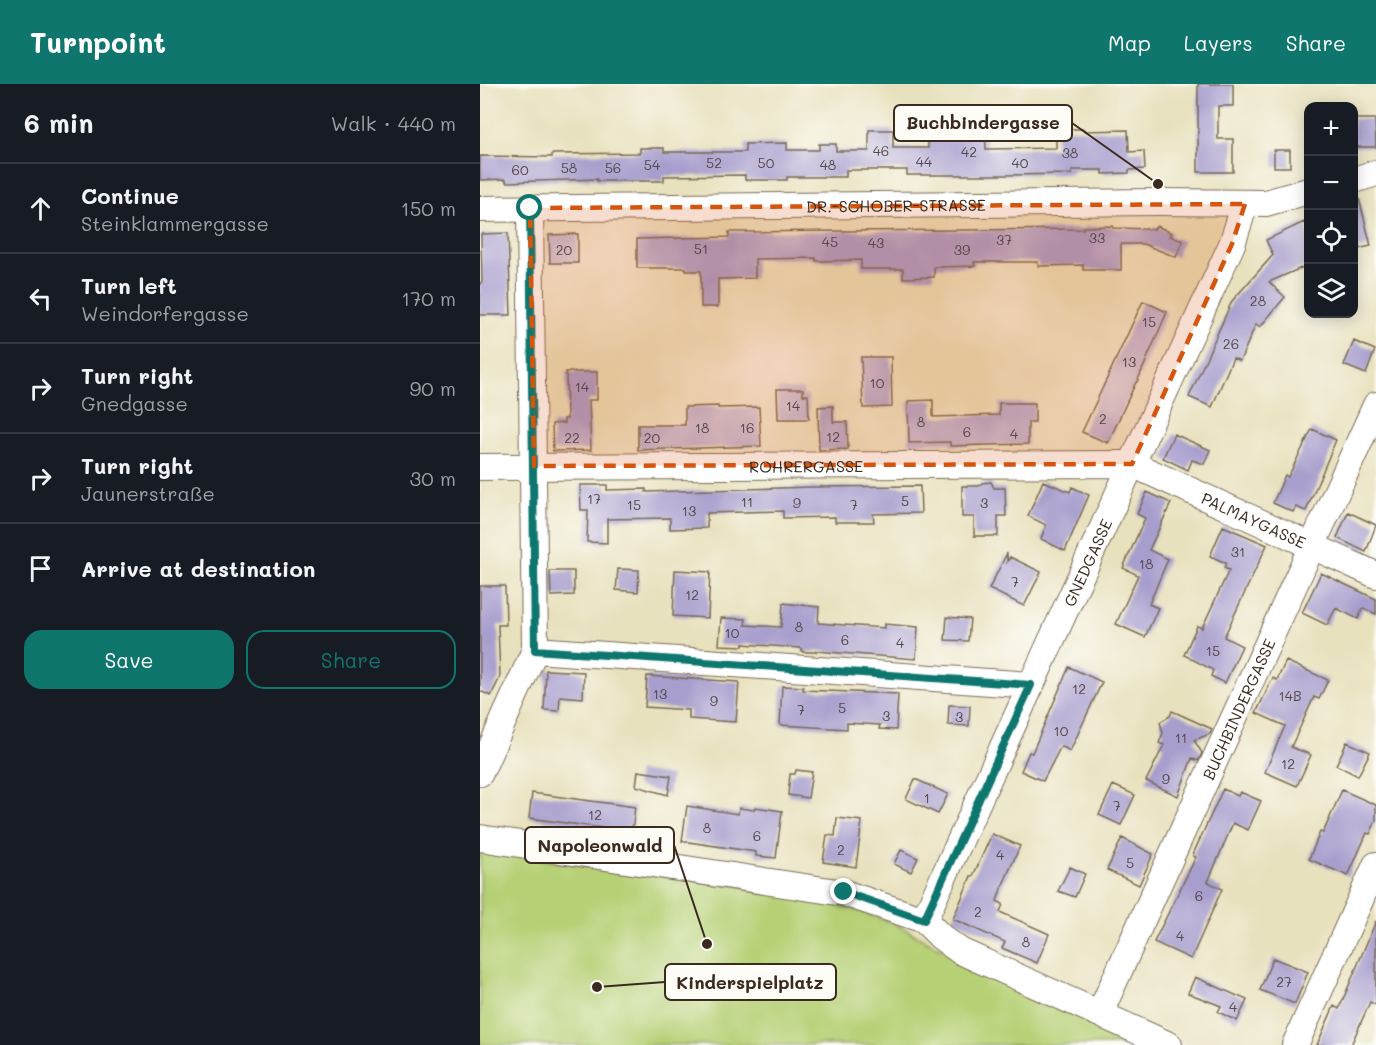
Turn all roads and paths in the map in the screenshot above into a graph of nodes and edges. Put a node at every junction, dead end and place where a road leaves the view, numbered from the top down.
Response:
1 (1376, 173) edge
2 (1358, 178) edge
3 (1304, 192) edge
4 (1245, 204) junction
5 (530, 208) junction
6 (480, 209) edge
7 (1376, 405) edge
8 (1132, 464) junction
9 (534, 466) junction
10 (480, 467) edge
11 (1312, 545) junction
12 (1376, 575) edge
13 (535, 650) junction
14 (1031, 685) junction
15 (480, 773) edge
16 (480, 838) edge
17 (1376, 865) edge
18 (924, 920) junction
19 (1100, 1013) junction
20 (1169, 1045) edge
21 (1295, 1045) edge

1 - 2 street
3 - 4 street, DR.-SCHOBER-STRASSE
4 - 5 street, DR.-SCHOBER-STRASSE
4 - 8 street, GNEDGASSE
5 - 6 street, DR.-SCHOBER-STRASSE
5 - 9 street
7 - 11 street, BUCHBINDERGASSE
8 - 9 street, ROHRERGASSE
8 - 11 street, PALMAYGASSE
8 - 14 street, GNEDGASSE
9 - 10 street, ROHRERGASSE
9 - 13 street
11 - 12 street, PALMAYGASSE
11 - 19 street, BUCHBINDERGASSE
13 - 14 street
13 - 15 street
14 - 18 street, GNEDGASSE
16 - 18 street
17 - 21 street
18 - 19 street
19 - 20 street

